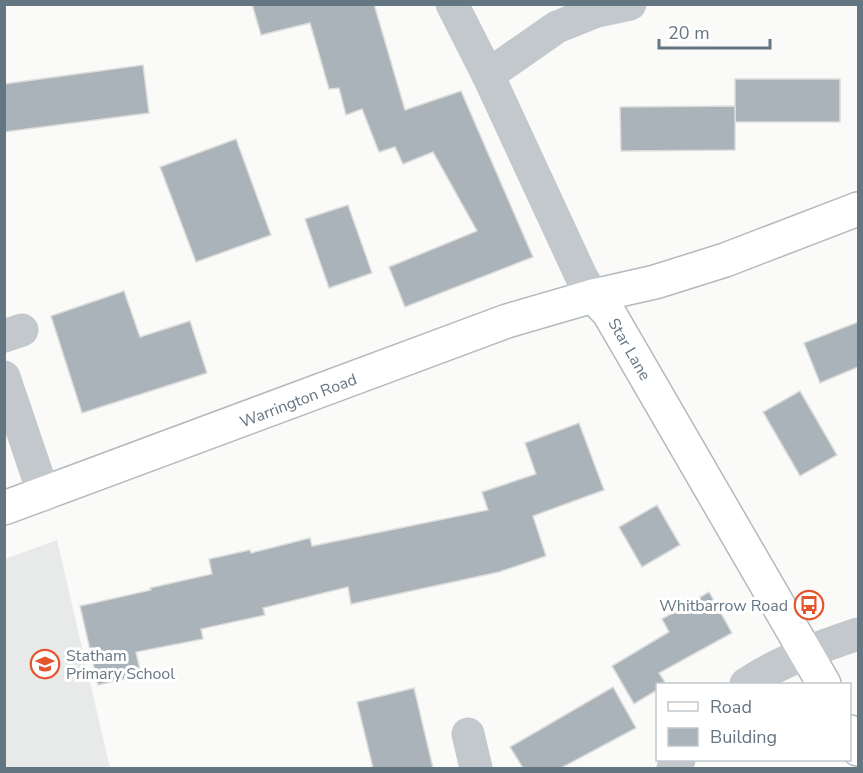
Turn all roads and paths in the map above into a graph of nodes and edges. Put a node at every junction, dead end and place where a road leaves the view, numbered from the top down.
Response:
1 (452, 4) edge
2 (630, 4) edge
3 (488, 75) junction
4 (858, 209) edge
5 (593, 296) junction
6 (4, 377) edge
7 (44, 495) junction
8 (4, 508) edge
9 (858, 634) edge
10 (806, 651) junction
11 (748, 683) edge
12 (823, 683) edge
13 (468, 734) dead end
14 (476, 768) edge

1 - 3 street, Star Lane
2 - 3 street
3 - 5 street, Star Lane
4 - 5 street
5 - 7 street, Warrington Road
5 - 10 street, Star Lane
6 - 7 street
7 - 8 street, Warrington Road
9 - 10 street
10 - 11 street
10 - 12 street, Star Lane
13 - 14 street

